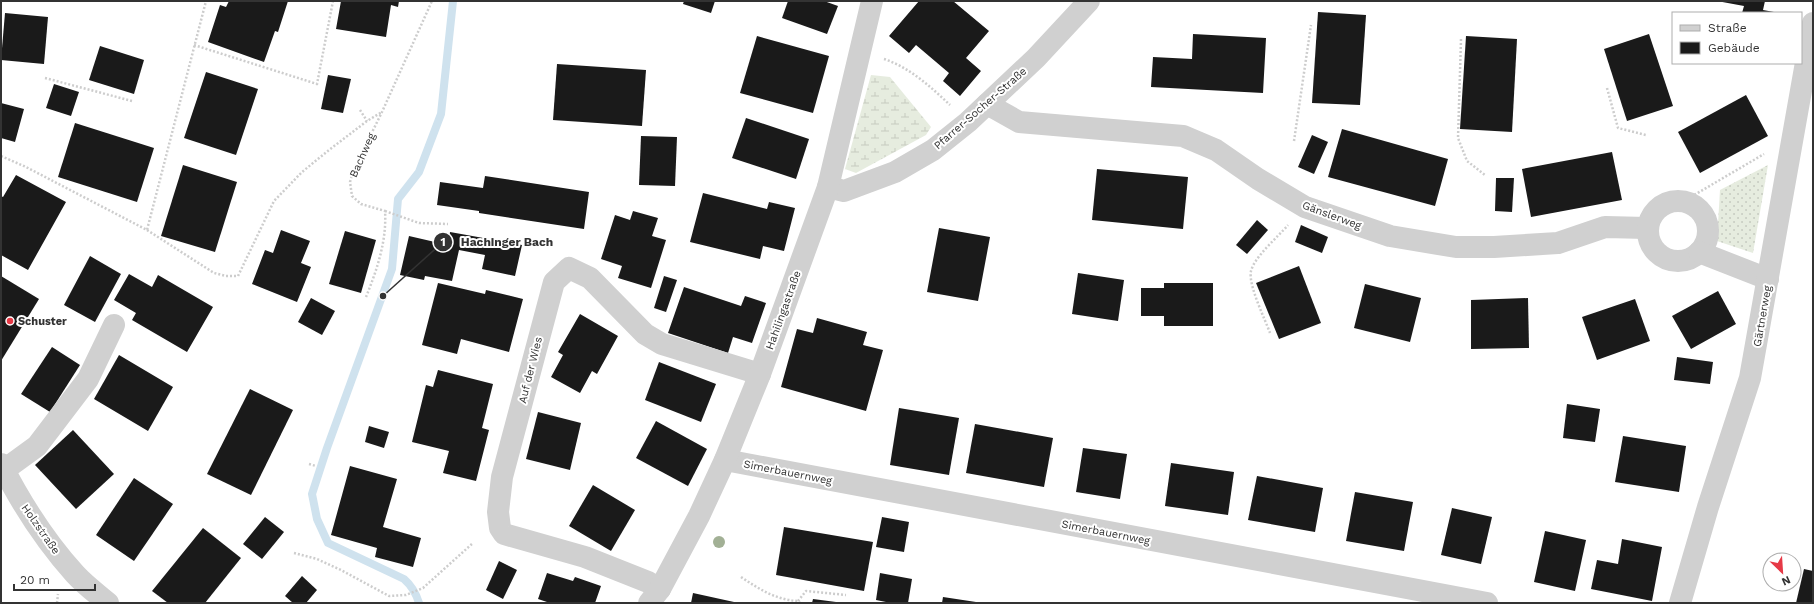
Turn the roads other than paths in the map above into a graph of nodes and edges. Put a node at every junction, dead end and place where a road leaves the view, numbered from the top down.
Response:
1 (872, 1) edge
2 (1089, 1) edge
3 (1813, 23) edge
4 (987, 104) junction
5 (828, 187) junction
6 (1647, 228) junction
7 (1699, 252) junction
8 (1768, 279) junction
9 (114, 325) dead end
10 (760, 374) junction
11 (725, 460) junction
12 (2, 467) edge
13 (655, 596) edge
14 (108, 603) edge
15 (1488, 603) edge
16 (1680, 603) edge

1 - 5 street, Hahilingastraße
2 - 4 street, Pfarrer-Socher-Straße
3 - 8 street, Gärtnerweg
4 - 5 street, Pfarrer-Socher-Straße
4 - 6 street, Gänslerweg
5 - 10 street, Hahilingastraße
6 - 7 street
6 - 7 street
7 - 8 street
8 - 16 street, Gärtnerweg
9 - 12 street
10 - 11 street, Hahilingastraße
10 - 13 street, Auf der Wies
11 - 13 street, Hahilingastraße
11 - 15 street, Simerbauernweg
12 - 14 street, Holzstraße

